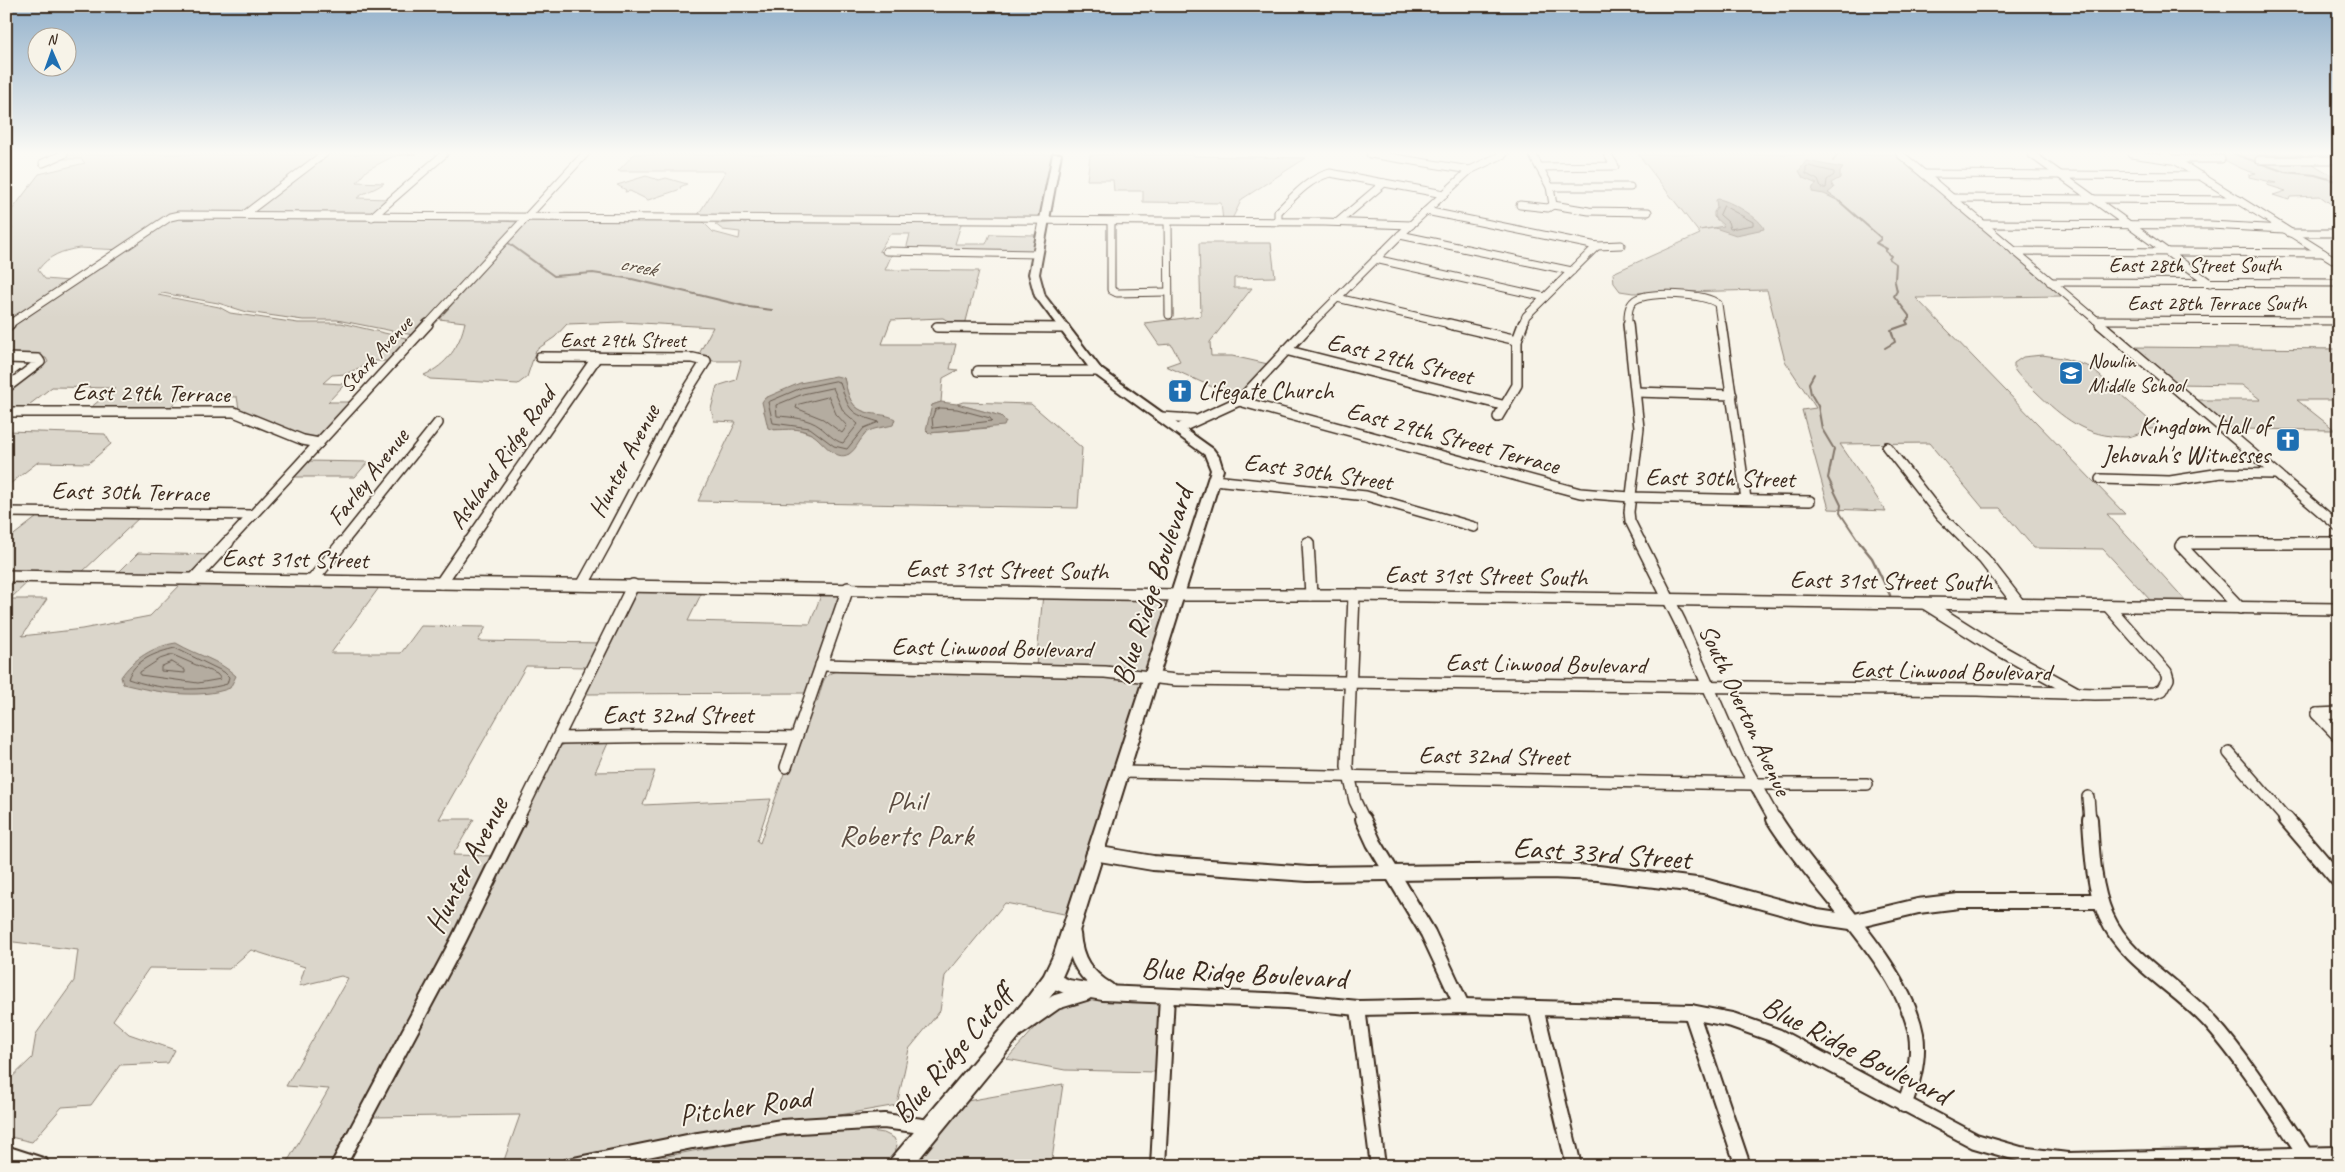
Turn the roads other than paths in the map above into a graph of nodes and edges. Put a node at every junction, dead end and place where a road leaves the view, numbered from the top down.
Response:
1 (252, 209) edge
2 (381, 209) edge
3 (535, 209) edge
4 (1046, 209) edge
5 (1282, 209) edge
6 (1354, 209) edge
7 (1428, 209) edge
8 (1576, 209) edge
9 (1964, 209) edge
10 (2107, 209) edge
11 (2252, 209) edge
12 (1426, 211) junction
13 (1648, 212) dead end
14 (244, 215) junction
15 (372, 217) junction
16 (526, 218) junction
17 (1044, 220) junction
18 (1111, 222) junction
19 (1168, 222) junction
20 (1278, 222) junction
21 (1338, 222) junction
22 (1982, 224) junction
23 (1411, 225) junction
24 (2130, 225) junction
25 (2287, 231) junction
26 (2339, 233) edge
27 (1400, 235) junction
28 (1621, 245) dead end
29 (1597, 246) junction
30 (2014, 251) junction
31 (886, 252) dead end
32 (2168, 252) junction
33 (1038, 254) junction
34 (2323, 254) junction
35 (1375, 259) junction
36 (2339, 264) edge
37 (1572, 271) junction
38 (2050, 282) junction
39 (2210, 283) junction
40 (2339, 284) edge
41 (1167, 292) junction
42 (1545, 297) junction
43 (1336, 298) junction
44 (1169, 315) dead end
45 (2096, 320) junction
46 (2339, 321) edge
47 (6, 327) edge
48 (937, 327) dead end
49 (1065, 328) junction
50 (1517, 340) junction
51 (1285, 350) junction
52 (540, 357) dead end
53 (598, 357) junction
54 (6, 358) edge
55 (706, 361) joint
56 (978, 371) dead end
57 (1097, 371) junction
58 (6, 388) edge
59 (1636, 392) junction
60 (1732, 395) junction
61 (1239, 401) junction
62 (1506, 406) junction
63 (6, 412) edge
64 (1161, 417) junction
65 (1498, 417) dead end
66 (1202, 418) junction
67 (438, 423) dead end
68 (1178, 429) junction
69 (319, 443) junction
70 (1887, 447) dead end
71 (2274, 474) junction
72 (2100, 479) dead end
73 (1214, 480) junction
74 (1630, 497) junction
75 (1746, 499) junction
76 (1810, 501) dead end
77 (6, 512) edge
78 (253, 515) junction
79 (1474, 527) dead end
80 (2339, 527) edge
81 (1308, 543) dead end
82 (2339, 543) edge
83 (6, 576) edge
84 (194, 579) junction
85 (312, 581) junction
86 (441, 583) junction
87 (583, 584) junction
88 (633, 585) junction
89 (848, 588) junction
90 (1177, 595) junction
91 (1311, 595) junction
92 (1354, 595) junction
93 (1669, 600) junction
94 (1925, 603) junction
95 (2019, 604) junction
96 (2108, 606) junction
97 (2240, 608) junction
98 (2339, 609) edge
99 (821, 666) junction
100 (1152, 678) junction
101 (1352, 682) junction
102 (1709, 688) junction
103 (2082, 695) junction
104 (2339, 713) edge
105 (2339, 737) edge
106 (559, 738) junction
107 (796, 738) junction
108 (2229, 753) dead end
109 (786, 767) dead end
110 (1121, 772) junction
111 (1349, 778) junction
112 (1752, 784) junction
113 (1866, 784) dead end
114 (2088, 797) dead end
115 (1094, 853) junction
116 (1393, 872) junction
117 (2339, 881) edge
118 (2100, 901) junction
119 (1851, 922) junction
120 (1072, 923) junction
121 (1051, 980) junction
122 (1108, 993) junction
123 (1167, 996) junction
124 (1462, 1006) junction
125 (1358, 1008) junction
126 (1536, 1008) junction
127 (1691, 1012) junction
128 (1009, 1033) junction
129 (1904, 1104) junction
130 (930, 1127) junction
131 (2305, 1154) junction
132 (2339, 1154) edge
133 (6, 1156) edge
134 (38, 1166) edge
135 (338, 1166) edge
136 (569, 1166) edge
137 (899, 1166) edge
138 (1158, 1166) edge
139 (1378, 1166) edge
140 (1574, 1166) edge
141 (1743, 1166) edge

1 - 14 street
2 - 15 street
3 - 16 street, Stark Avenue
4 - 17 main road, Blue Ridge Boulevard
5 - 20 street
6 - 21 street
7 - 12 street
8 - 13 street
9 - 22 street
10 - 24 street
11 - 25 street
12 - 23 street
12 - 29 street
14 - 15 street
14 - 47 street
15 - 16 street
16 - 17 street
16 - 69 street, Stark Avenue
17 - 18 street
17 - 33 main road, Blue Ridge Boulevard
18 - 19 street
18 - 41 street
19 - 20 street
19 - 41 street
20 - 21 street
21 - 23 street
22 - 24 street
22 - 30 street
23 - 27 street
24 - 25 street
24 - 32 street
25 - 26 street
25 - 34 street
27 - 35 street
27 - 37 street
28 - 29 street
29 - 37 street
30 - 32 street
30 - 38 street
31 - 33 street
32 - 34 street
32 - 39 street
33 - 49 main road, Blue Ridge Boulevard
34 - 36 street
35 - 42 street
35 - 43 street
37 - 42 street
38 - 39 street, East 28th Street South
38 - 45 street
39 - 40 street, East 28th Street South
41 - 44 street
42 - 50 street
43 - 50 street
43 - 51 street
45 - 46 street, East 28th Terrace South
45 - 71 street
48 - 49 street
49 - 57 main road, Blue Ridge Boulevard
50 - 62 street
51 - 61 street
51 - 62 street, East 29th Street
52 - 53 street, East 29th Street
53 - 55 street, East 29th Street
53 - 86 street, Ashland Ridge Road
54 - 58 street
55 - 87 street, Hunter Avenue
56 - 57 street
57 - 64 main road, Blue Ridge Boulevard
59 - 60 street
59 - 60 street, South Overton Avenue
59 - 74 street, South Overton Avenue
60 - 75 street
61 - 66 street
61 - 74 street, East 29th Street Terrace
62 - 65 street
63 - 69 street, East 29th Terrace
64 - 66 street
64 - 68 main road, Blue Ridge Boulevard
66 - 68 street
67 - 85 street, Farley Avenue
68 - 73 main road, Blue Ridge Boulevard
69 - 78 street, Stark Avenue
70 - 95 street
71 - 72 street
71 - 80 street
73 - 79 street, East 30th Street
73 - 90 main road, Blue Ridge Boulevard
74 - 75 street, East 30th Street
74 - 93 street, South Overton Avenue
75 - 76 street, East 30th Street
77 - 78 street, East 30th Terrace
78 - 84 street, Stark Avenue
81 - 91 street
82 - 97 street
83 - 84 street, East 31st Street
84 - 85 street, East 31st Street
85 - 86 street, East 31st Street
86 - 87 street, East 31st Street
87 - 88 street, East 31st Street
88 - 89 street, East 31st Street South
88 - 106 street, Hunter Avenue
89 - 90 street, East 31st Street South
89 - 99 street
90 - 91 street, East 31st Street South
90 - 100 main road, Blue Ridge Boulevard
91 - 92 street, East 31st Street South
92 - 93 street, East 31st Street South
92 - 101 street
93 - 94 street, East 31st Street South
93 - 102 street, South Overton Avenue
94 - 95 street, East 31st Street South
94 - 103 street
95 - 96 street, East 31st Street South
96 - 97 street, East 31st Street South
96 - 103 street, East Linwood Boulevard
97 - 98 street, East 31st Street South
99 - 100 street, East Linwood Boulevard
99 - 107 street
100 - 101 street, East Linwood Boulevard
100 - 110 main road, Blue Ridge Boulevard
101 - 102 street, East Linwood Boulevard
101 - 111 street
102 - 103 street, East Linwood Boulevard
102 - 112 street, South Overton Avenue
104 - 105 street
106 - 107 street, East 32nd Street
106 - 135 street, Hunter Avenue
107 - 109 street
108 - 117 street
110 - 111 street, East 32nd Street
110 - 115 main road, Blue Ridge Boulevard
111 - 112 street, East 32nd Street
111 - 116 street
112 - 113 street, East 32nd Street
112 - 119 street, South Overton Avenue
114 - 118 street
115 - 116 street, East 33rd Street
115 - 120 main road, Blue Ridge Boulevard
116 - 119 street, East 33rd Street
116 - 124 street
118 - 119 street, East 33rd Street
118 - 131 street
119 - 129 street, South Overton Avenue
120 - 121 main road, Blue Ridge Boulevard
120 - 122 street
121 - 122 street, Blue Ridge Boulevard
121 - 128 main road, Blue Ridge Cutoff
122 - 123 street, Blue Ridge Boulevard
122 - 128 street
123 - 125 street, Blue Ridge Boulevard
123 - 138 street
124 - 125 street, Blue Ridge Boulevard
124 - 126 street, Blue Ridge Boulevard
125 - 139 street
126 - 127 street, Blue Ridge Boulevard
126 - 140 street
127 - 129 street, Blue Ridge Boulevard
127 - 141 street
128 - 130 main road, Blue Ridge Cutoff
129 - 131 street, Blue Ridge Boulevard
130 - 136 street, Pitcher Road
130 - 137 main road, Blue Ridge Cutoff
131 - 132 street, Blue Ridge Boulevard
133 - 134 main road

